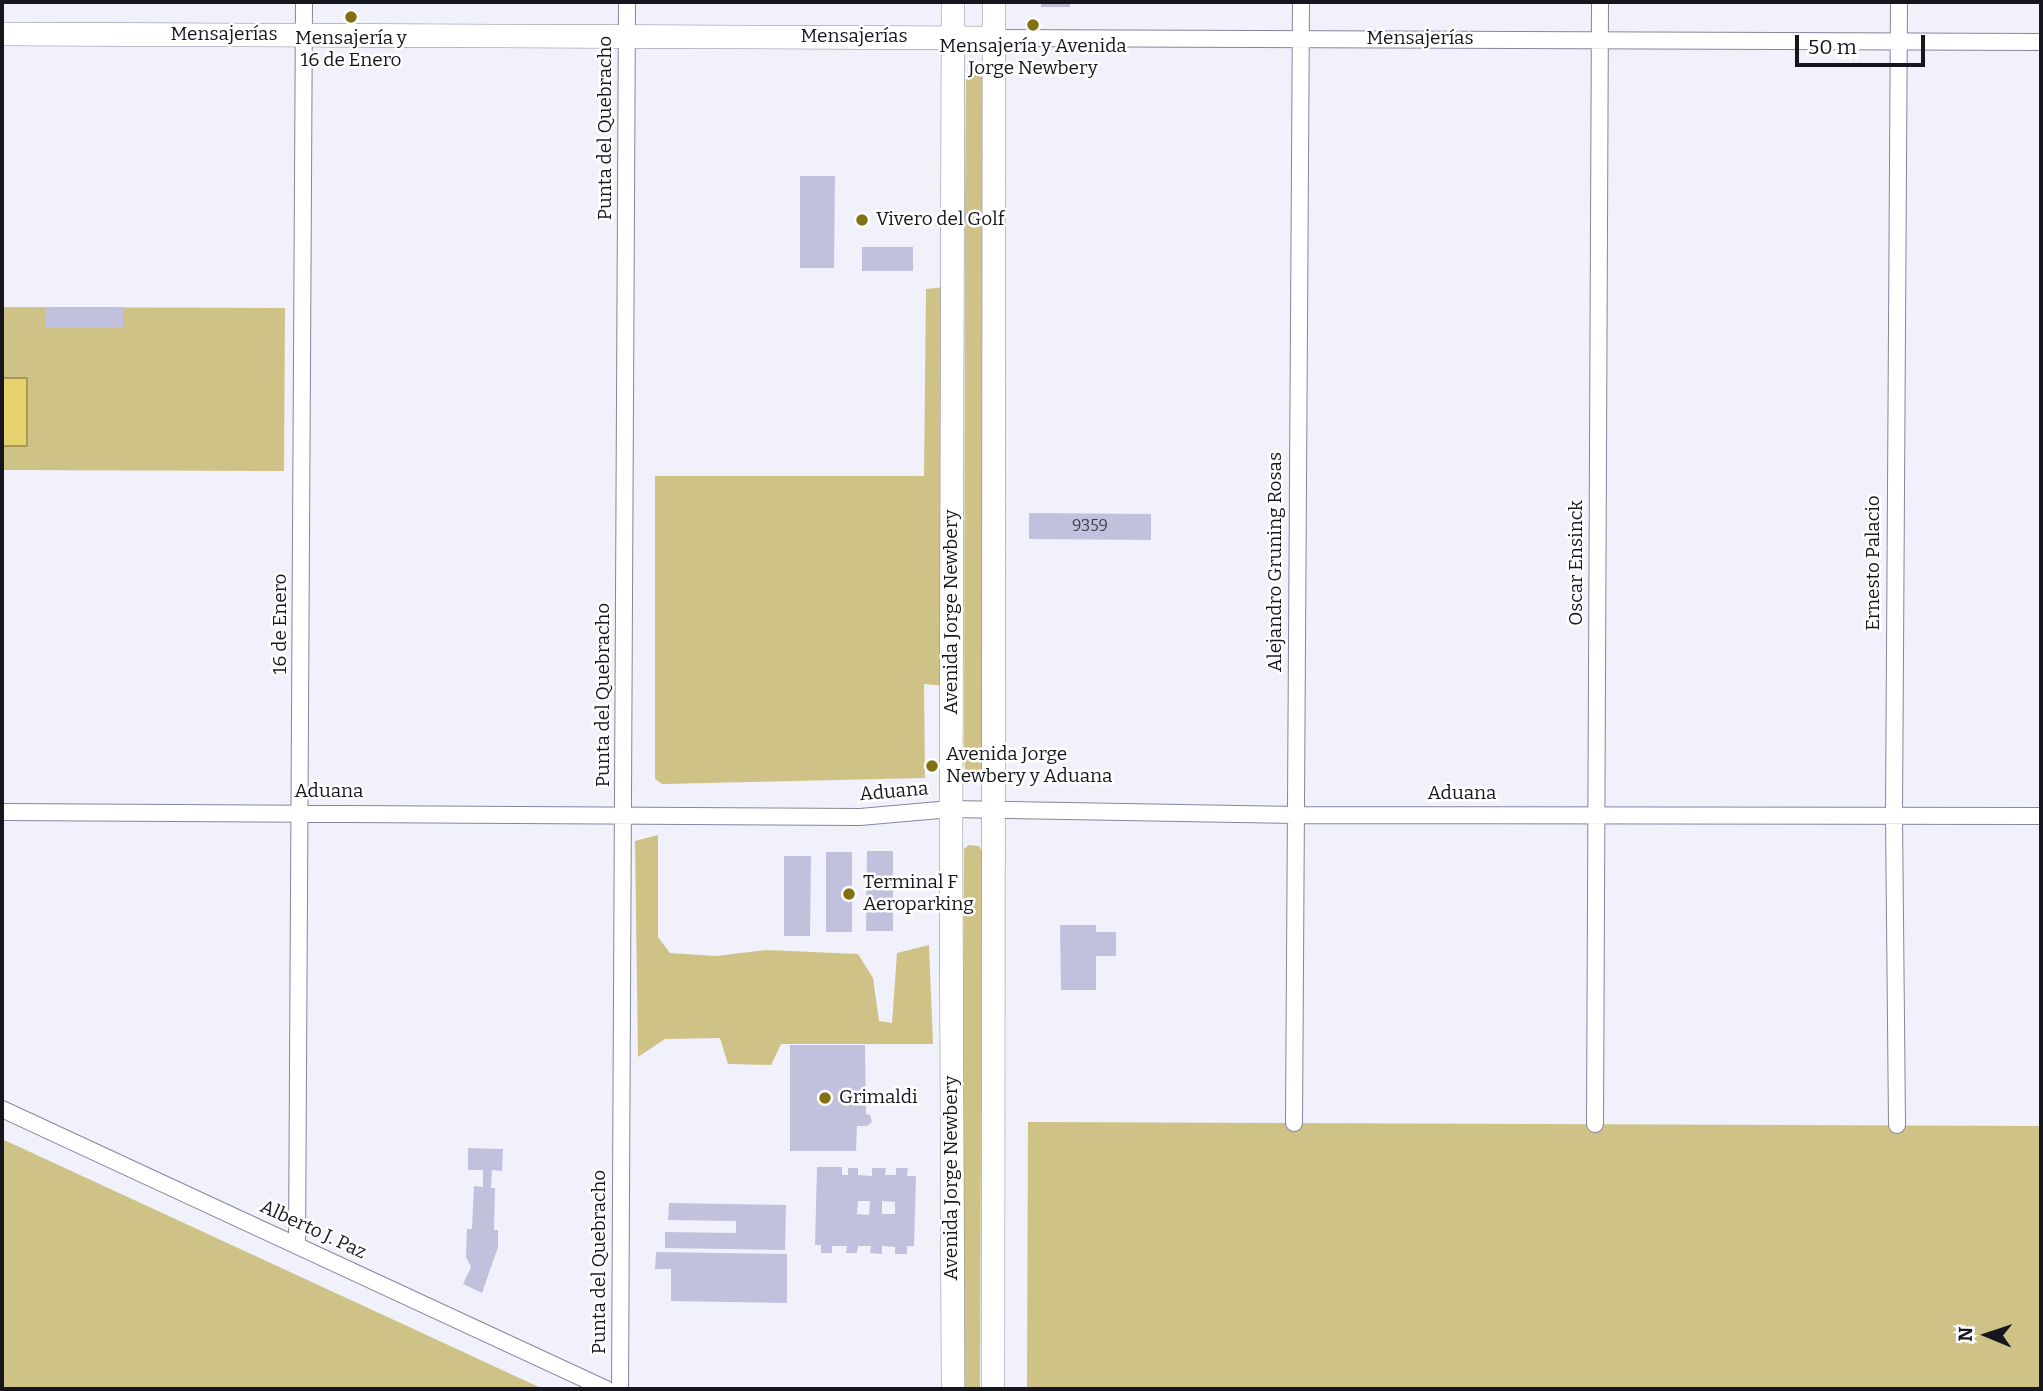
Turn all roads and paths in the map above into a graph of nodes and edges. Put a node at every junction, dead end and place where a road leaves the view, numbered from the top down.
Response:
1 (304, 2) edge
2 (627, 2) edge
3 (953, 2) edge
4 (994, 2) edge
5 (1301, 2) edge
6 (1600, 2) edge
7 (1899, 2) edge
8 (2, 34) edge
9 (304, 35) junction
10 (627, 36) junction
11 (954, 37) junction
12 (994, 37) junction
13 (1300, 39) junction
14 (1600, 40) junction
15 (1898, 41) junction
16 (2041, 42) edge
17 (951, 809) junction
18 (992, 810) junction
19 (2, 812) edge
20 (301, 813) junction
21 (1296, 815) junction
22 (1597, 815) junction
23 (1894, 815) junction
24 (624, 816) junction
25 (2041, 816) edge
26 (2, 1109) edge
27 (1294, 1123) dead end
28 (1595, 1124) dead end
29 (1896, 1125) dead end
30 (297, 1246) junction
31 (606, 1389) edge
32 (620, 1389) edge
33 (953, 1389) edge
34 (993, 1389) edge

1 - 9 street, 16 de Enero
2 - 10 street, Punta del Quebracho
3 - 11 main road, Avenida Jorge Newbery
4 - 12 main road, Avenida Jorge Newbery
5 - 13 street, Alejandro Gruning Rosas
6 - 14 street, Oscar Ensinck
7 - 15 street, Ernesto Palacio
8 - 9 main road, Mensajerías
9 - 10 main road, Mensajerías
9 - 20 street, 16 de Enero
10 - 11 main road, Mensajerías
10 - 24 street, Punta del Quebracho
11 - 12 main road, Mensajerías
11 - 17 main road, Avenida Jorge Newbery
12 - 13 street, Mensajerías
12 - 18 main road, Avenida Jorge Newbery
13 - 14 street, Mensajerías
13 - 21 street, Alejandro Gruning Rosas
14 - 15 street, Mensajerías
14 - 22 street, Oscar Ensinck
15 - 16 street, Mensajerías
15 - 23 street, Ernesto Palacio
17 - 18 street, Aduana
17 - 24 street, Aduana
17 - 33 main road, Avenida Jorge Newbery
18 - 21 street, Aduana
18 - 34 main road, Avenida Jorge Newbery
19 - 20 street, Aduana
20 - 24 street, Aduana
20 - 30 street, 16 de Enero
21 - 22 street, Aduana
21 - 27 street, Alejandro Gruning Rosas
22 - 23 street, Aduana
22 - 28 street, Oscar Ensinck
23 - 25 street, Aduana
23 - 29 street, Ernesto Palacio
24 - 32 street, Punta del Quebracho
26 - 30 street, Alberto J. Paz
30 - 31 street, Alberto J. Paz

